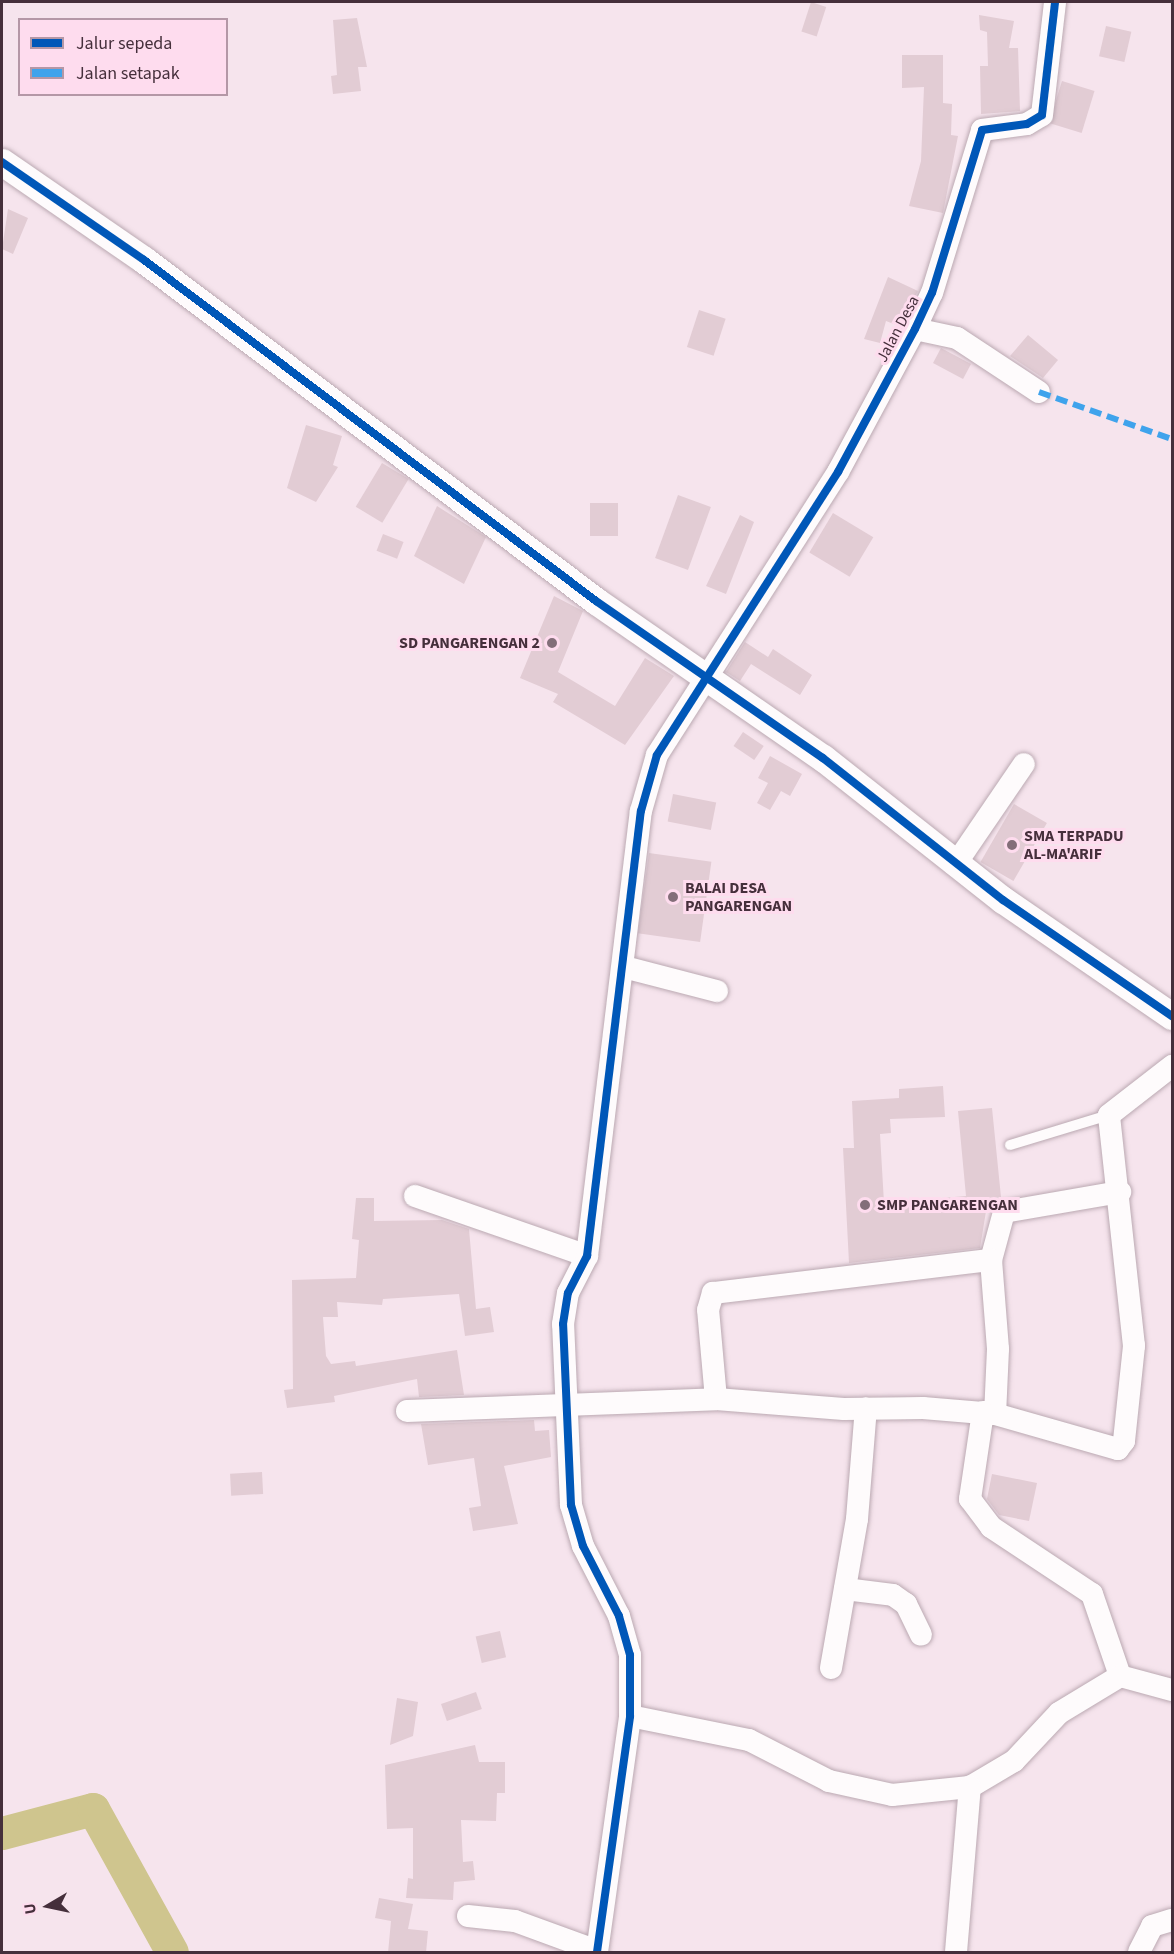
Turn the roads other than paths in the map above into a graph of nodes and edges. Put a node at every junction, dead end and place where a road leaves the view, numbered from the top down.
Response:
1 (1055, 2) edge
2 (2, 162) edge
3 (915, 329) junction
4 (1039, 392) dead end
5 (705, 675) junction
6 (1024, 764) dead end
7 (955, 865) junction
8 (624, 967) junction
9 (717, 991) dead end
10 (1173, 1016) edge
11 (1173, 1066) edge
12 (1109, 1115) junction
13 (1010, 1144) dead end
14 (1120, 1192) junction
15 (416, 1196) dead end
16 (587, 1256) junction
17 (992, 1260) junction
18 (716, 1399) junction
19 (565, 1403) junction
20 (866, 1408) junction
21 (407, 1411) dead end
22 (989, 1413) junction
23 (845, 1589) junction
24 (921, 1635) dead end
25 (831, 1668) dead end
26 (1120, 1676) junction
27 (1173, 1690) edge
28 (630, 1716) junction
29 (970, 1787) junction
30 (468, 1916) dead end
31 (1173, 1920) edge
32 (597, 1952) edge
33 (956, 1953) edge
34 (1139, 1953) edge

1 - 3 street, Jalan Desa
2 - 5 street
3 - 4 street
3 - 5 street, Jalan Desa
5 - 7 street
5 - 8 street, Jalan Desa
6 - 7 street
7 - 10 street
8 - 9 street
8 - 16 street, Jalan Desa
11 - 12 street
12 - 13 lane
12 - 14 street
14 - 17 street
14 - 22 street
15 - 16 street
16 - 19 street, Jalan Desa
17 - 18 street
17 - 22 street
18 - 19 street
18 - 20 street
19 - 21 street
19 - 28 street, Jalan Desa
20 - 22 street
20 - 23 street
22 - 26 street
23 - 24 street
23 - 25 street
26 - 27 street
26 - 29 street
28 - 29 street
28 - 32 street, Jalan Desa
29 - 33 street
30 - 32 street
31 - 34 street

